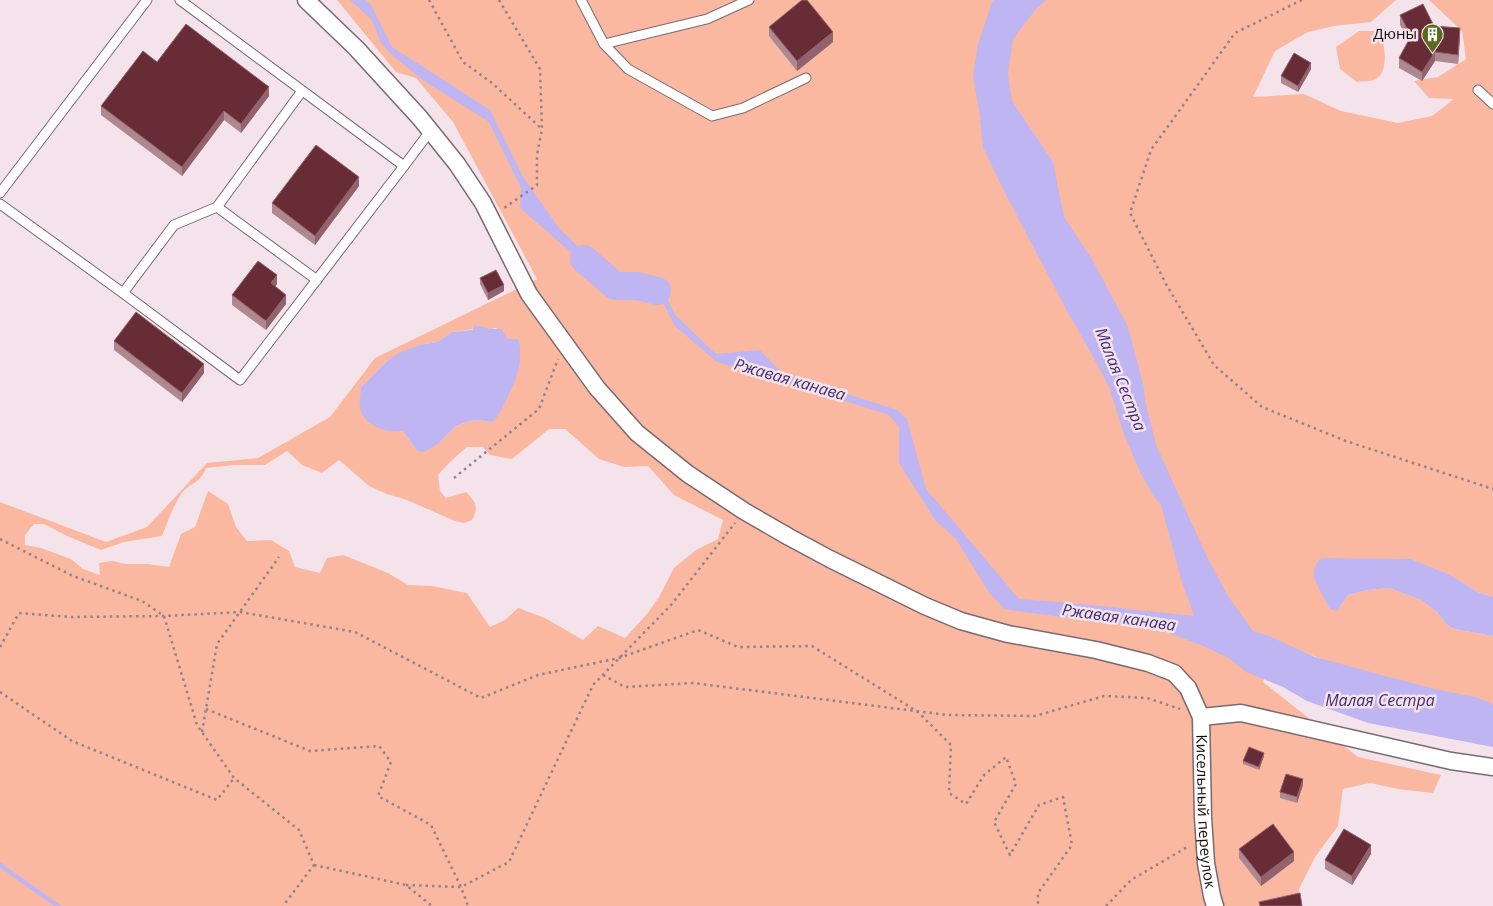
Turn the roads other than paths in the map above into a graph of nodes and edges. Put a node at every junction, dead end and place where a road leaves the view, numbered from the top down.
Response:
1 (147, 0) edge
2 (180, 0) edge
3 (306, 0) edge
4 (581, 0) edge
5 (748, 0) edge
6 (604, 44) junction
7 (806, 78) dead end
8 (1478, 90) dead end
9 (302, 91) junction
10 (1493, 104) edge
11 (432, 134) junction
12 (404, 166) junction
13 (0, 192) edge
14 (0, 204) edge
15 (217, 207) junction
16 (317, 280) junction
17 (123, 293) junction
18 (1201, 716) junction
19 (1493, 767) edge
20 (1215, 906) edge

1 - 13 lane
2 - 9 lane
3 - 11 street
4 - 6 lane
5 - 6 lane
6 - 7 lane
8 - 10 lane
9 - 12 lane
9 - 15 lane
11 - 12 lane
11 - 18 street
12 - 16 lane
14 - 17 lane
15 - 16 lane
15 - 17 lane
16 - 17 lane
18 - 19 street
18 - 20 street, Кисельный переулок

